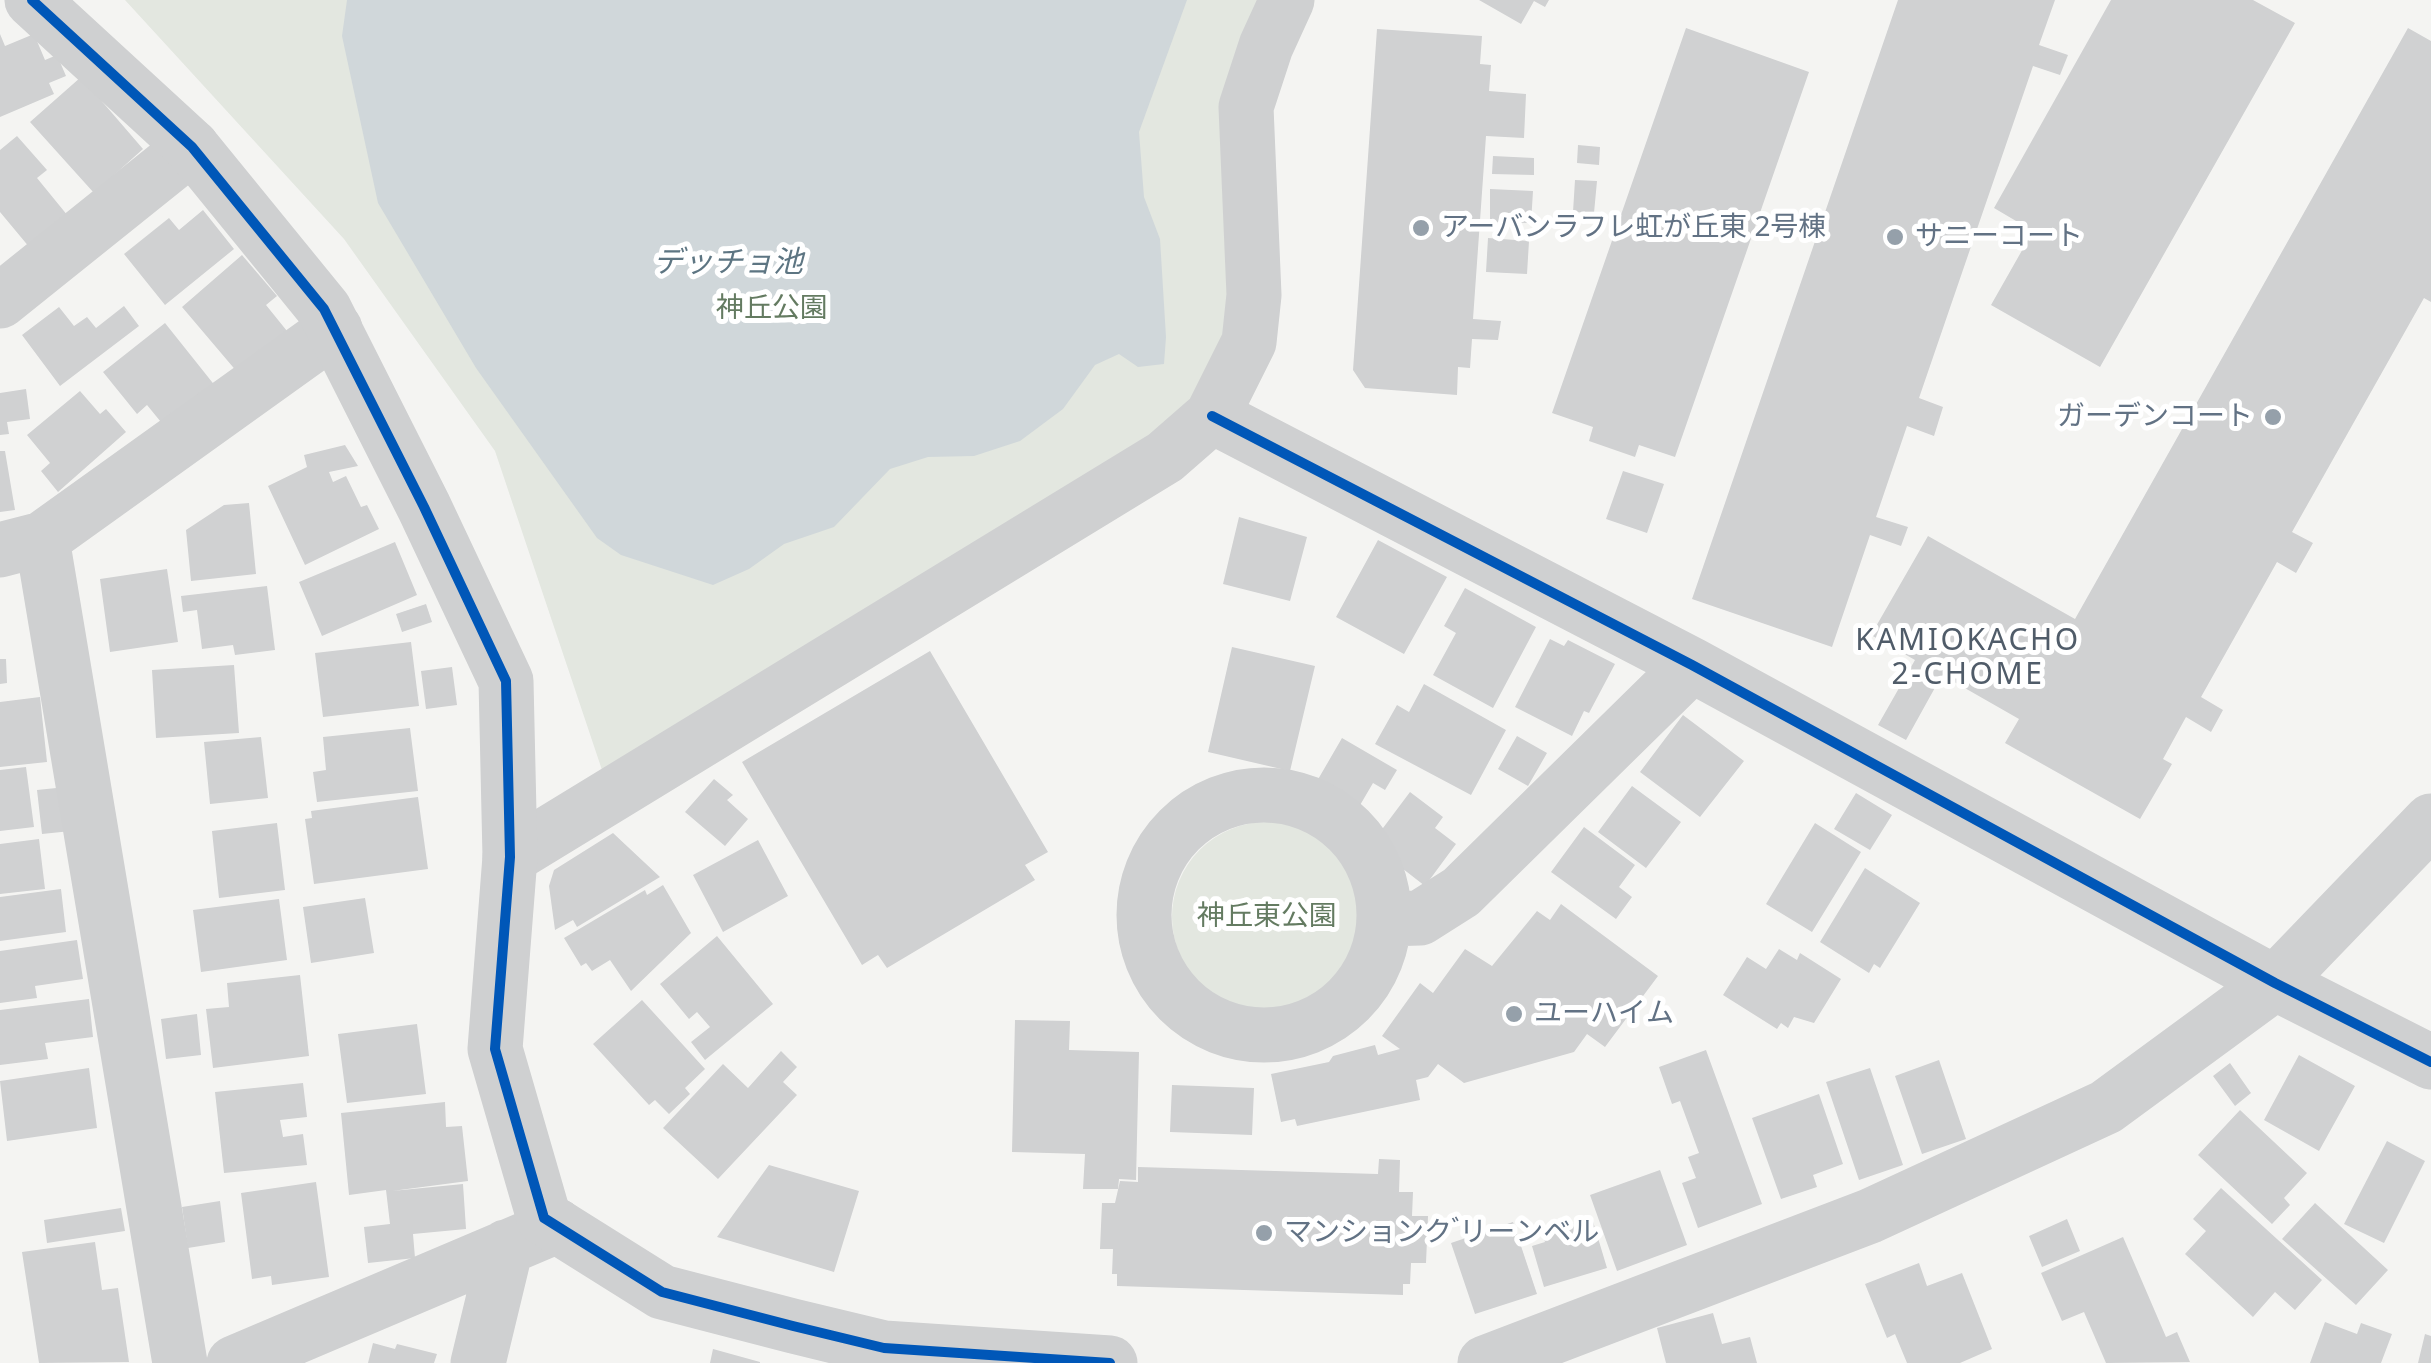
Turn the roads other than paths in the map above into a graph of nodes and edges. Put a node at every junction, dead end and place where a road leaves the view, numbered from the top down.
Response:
1 (32, 0) edge
2 (1287, 0) edge
3 (192, 147) junction
4 (0, 301) edge
5 (335, 330) junction
6 (1212, 416) junction
7 (21, 544) edge
8 (1692, 665) junction
9 (2431, 822) edge
10 (510, 857) junction
11 (1386, 920) junction
12 (2275, 983) junction
13 (2431, 1062) edge
14 (557, 1226) junction
15 (506, 1247) junction
16 (862, 1353) edge
17 (180, 1363) edge
18 (234, 1363) edge
19 (478, 1363) edge
20 (1110, 1363) edge
21 (1485, 1363) edge

1 - 3 street
2 - 6 street
3 - 4 street
3 - 5 street
5 - 7 street
5 - 10 street
6 - 8 street
6 - 10 street
7 - 17 street
8 - 11 street
8 - 12 street
9 - 12 street
10 - 14 street
11 - 11 street
12 - 13 street
12 - 21 street
14 - 15 street
14 - 16 street
15 - 18 street
15 - 19 street
16 - 20 street

